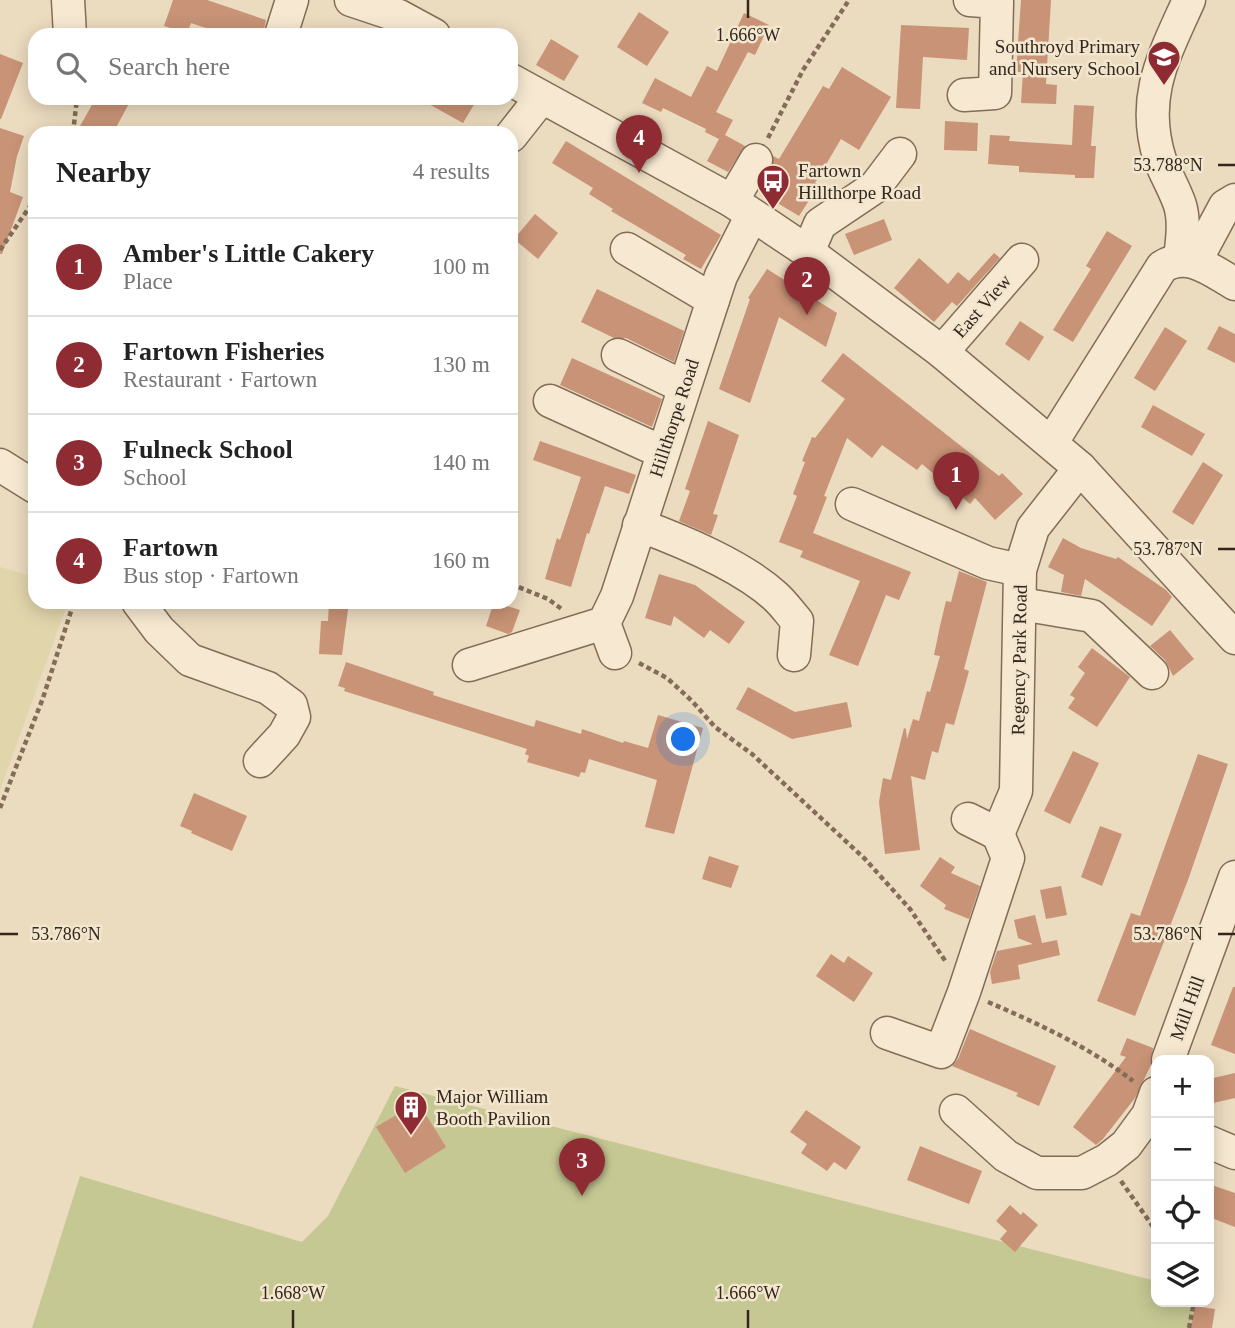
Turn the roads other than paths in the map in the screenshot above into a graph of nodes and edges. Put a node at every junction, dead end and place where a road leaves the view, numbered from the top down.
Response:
1 (68, 0) edge
2 (292, 0) edge
3 (351, 0) edge
4 (1189, 0) edge
5 (988, 1) edge
6 (402, 8) edge
7 (70, 28) edge
8 (283, 28) edge
9 (426, 28) edge
10 (518, 84) edge
11 (964, 94) dead end
12 (541, 98) junction
13 (518, 127) edge
14 (900, 154) dead end
15 (757, 160) road end
16 (1235, 200) edge
17 (742, 208) junction
18 (627, 249) dead end
19 (808, 252) junction
20 (1022, 260) dead end
21 (1187, 260) junction
22 (1235, 284) edge
23 (713, 300) junction
24 (942, 352) junction
25 (618, 355) dead end
26 (684, 387) junction
27 (550, 401) dead end
28 (1052, 442) junction
29 (662, 452) junction
30 (0, 465) edge
31 (1080, 468) junction
32 (28, 481) edge
33 (852, 504) dead end
34 (639, 525) junction
35 (1020, 570) junction
36 (1021, 604) junction
37 (143, 609) edge
38 (597, 626) junction
39 (1235, 638) edge
40 (615, 653) road end
41 (794, 655) dead end
42 (470, 665) dead end
43 (1152, 673) dead end
44 (260, 761) dead end
45 (968, 819) dead end
46 (998, 834) junction
47 (1235, 877) edge
48 (887, 1033) dead end
49 (1170, 1055) edge
50 (1151, 1110) edge
51 (975, 1120) dead end
52 (1214, 1144) edge
53 (1235, 1153) edge

1 - 7 street
2 - 8 street
3 - 6 street
4 - 21 street
5 - 11 street
6 - 9 street
10 - 12 street
12 - 13 street
12 - 17 street
14 - 19 street
15 - 17 street, Hillthorpe Road
16 - 21 street
17 - 19 street
17 - 23 street, Hillthorpe Road
18 - 23 street
19 - 24 street
20 - 24 street, East View
21 - 22 street
21 - 28 street
23 - 26 street, Hillthorpe Road
24 - 28 street
25 - 26 street
26 - 29 street, Hillthorpe Road
27 - 29 street
28 - 31 street
29 - 34 street, Hillthorpe Road
30 - 32 street
31 - 35 street, Regency Park Road
31 - 39 street
33 - 35 street
34 - 38 street, Hillthorpe Road
34 - 41 street
35 - 36 street, Regency Park Road
36 - 43 street
36 - 46 street, Regency Park Road
37 - 44 street
38 - 40 street
38 - 42 street
45 - 46 street
46 - 48 street
47 - 49 street, Mill Hill
50 - 51 street
52 - 53 street

